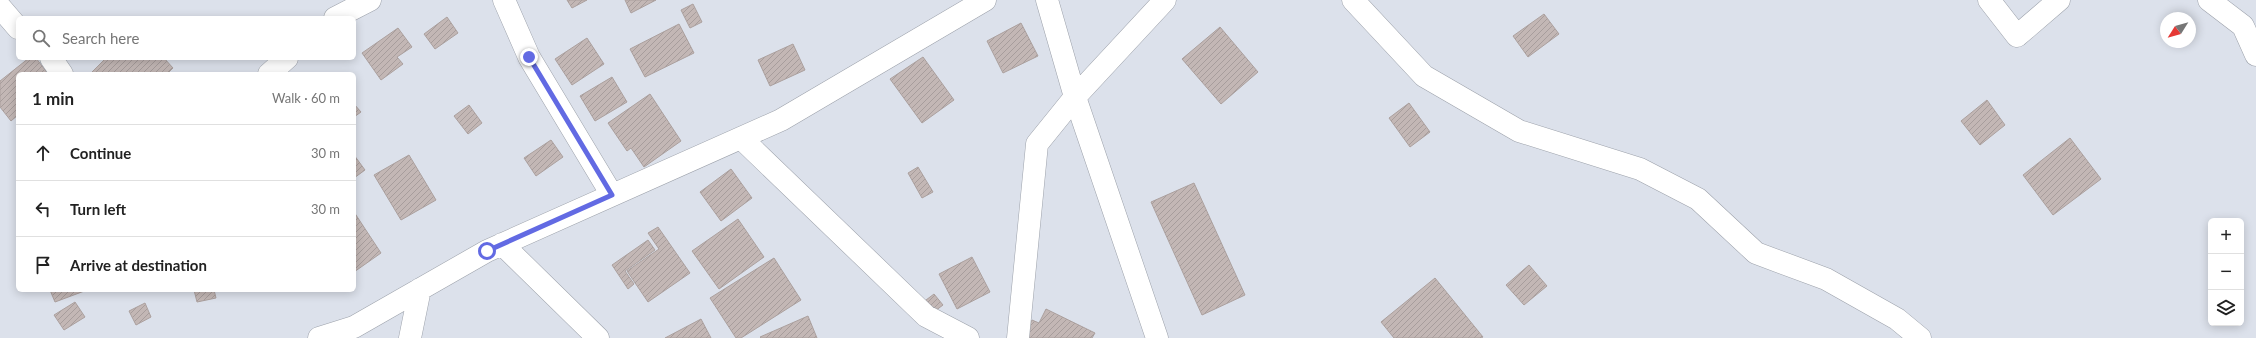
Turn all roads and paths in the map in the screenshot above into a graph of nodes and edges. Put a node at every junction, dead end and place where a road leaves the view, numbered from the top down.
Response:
1 (370, 0) edge
2 (504, 0) edge
3 (985, 0) edge
4 (1046, 0) edge
5 (1165, 0) edge
6 (1353, 0) edge
7 (1989, 0) edge
8 (2059, 0) edge
9 (2209, 0) edge
10 (0, 7) edge
11 (339, 16) edge
12 (16, 26) edge
13 (2249, 26) edge
14 (2256, 55) edge
15 (52, 60) edge
16 (285, 60) edge
17 (60, 72) edge
18 (271, 72) edge
19 (1076, 97) junction
20 (741, 138) junction
21 (612, 195) junction
22 (502, 244) junction
23 (420, 289) junction
24 (414, 335) edge
25 (319, 338) edge
26 (598, 338) edge
27 (968, 338) edge
28 (1018, 338) edge
29 (1157, 338) edge
30 (1920, 338) edge

1 - 11 street
2 - 21 street
3 - 20 street
4 - 19 street
5 - 19 street
6 - 30 street
7 - 8 street
9 - 13 street
10 - 12 street
13 - 14 street
15 - 17 street
16 - 18 street
19 - 28 street
19 - 29 street
20 - 21 street
20 - 27 street
21 - 22 street
22 - 23 street
22 - 26 street
23 - 24 street
23 - 25 street

